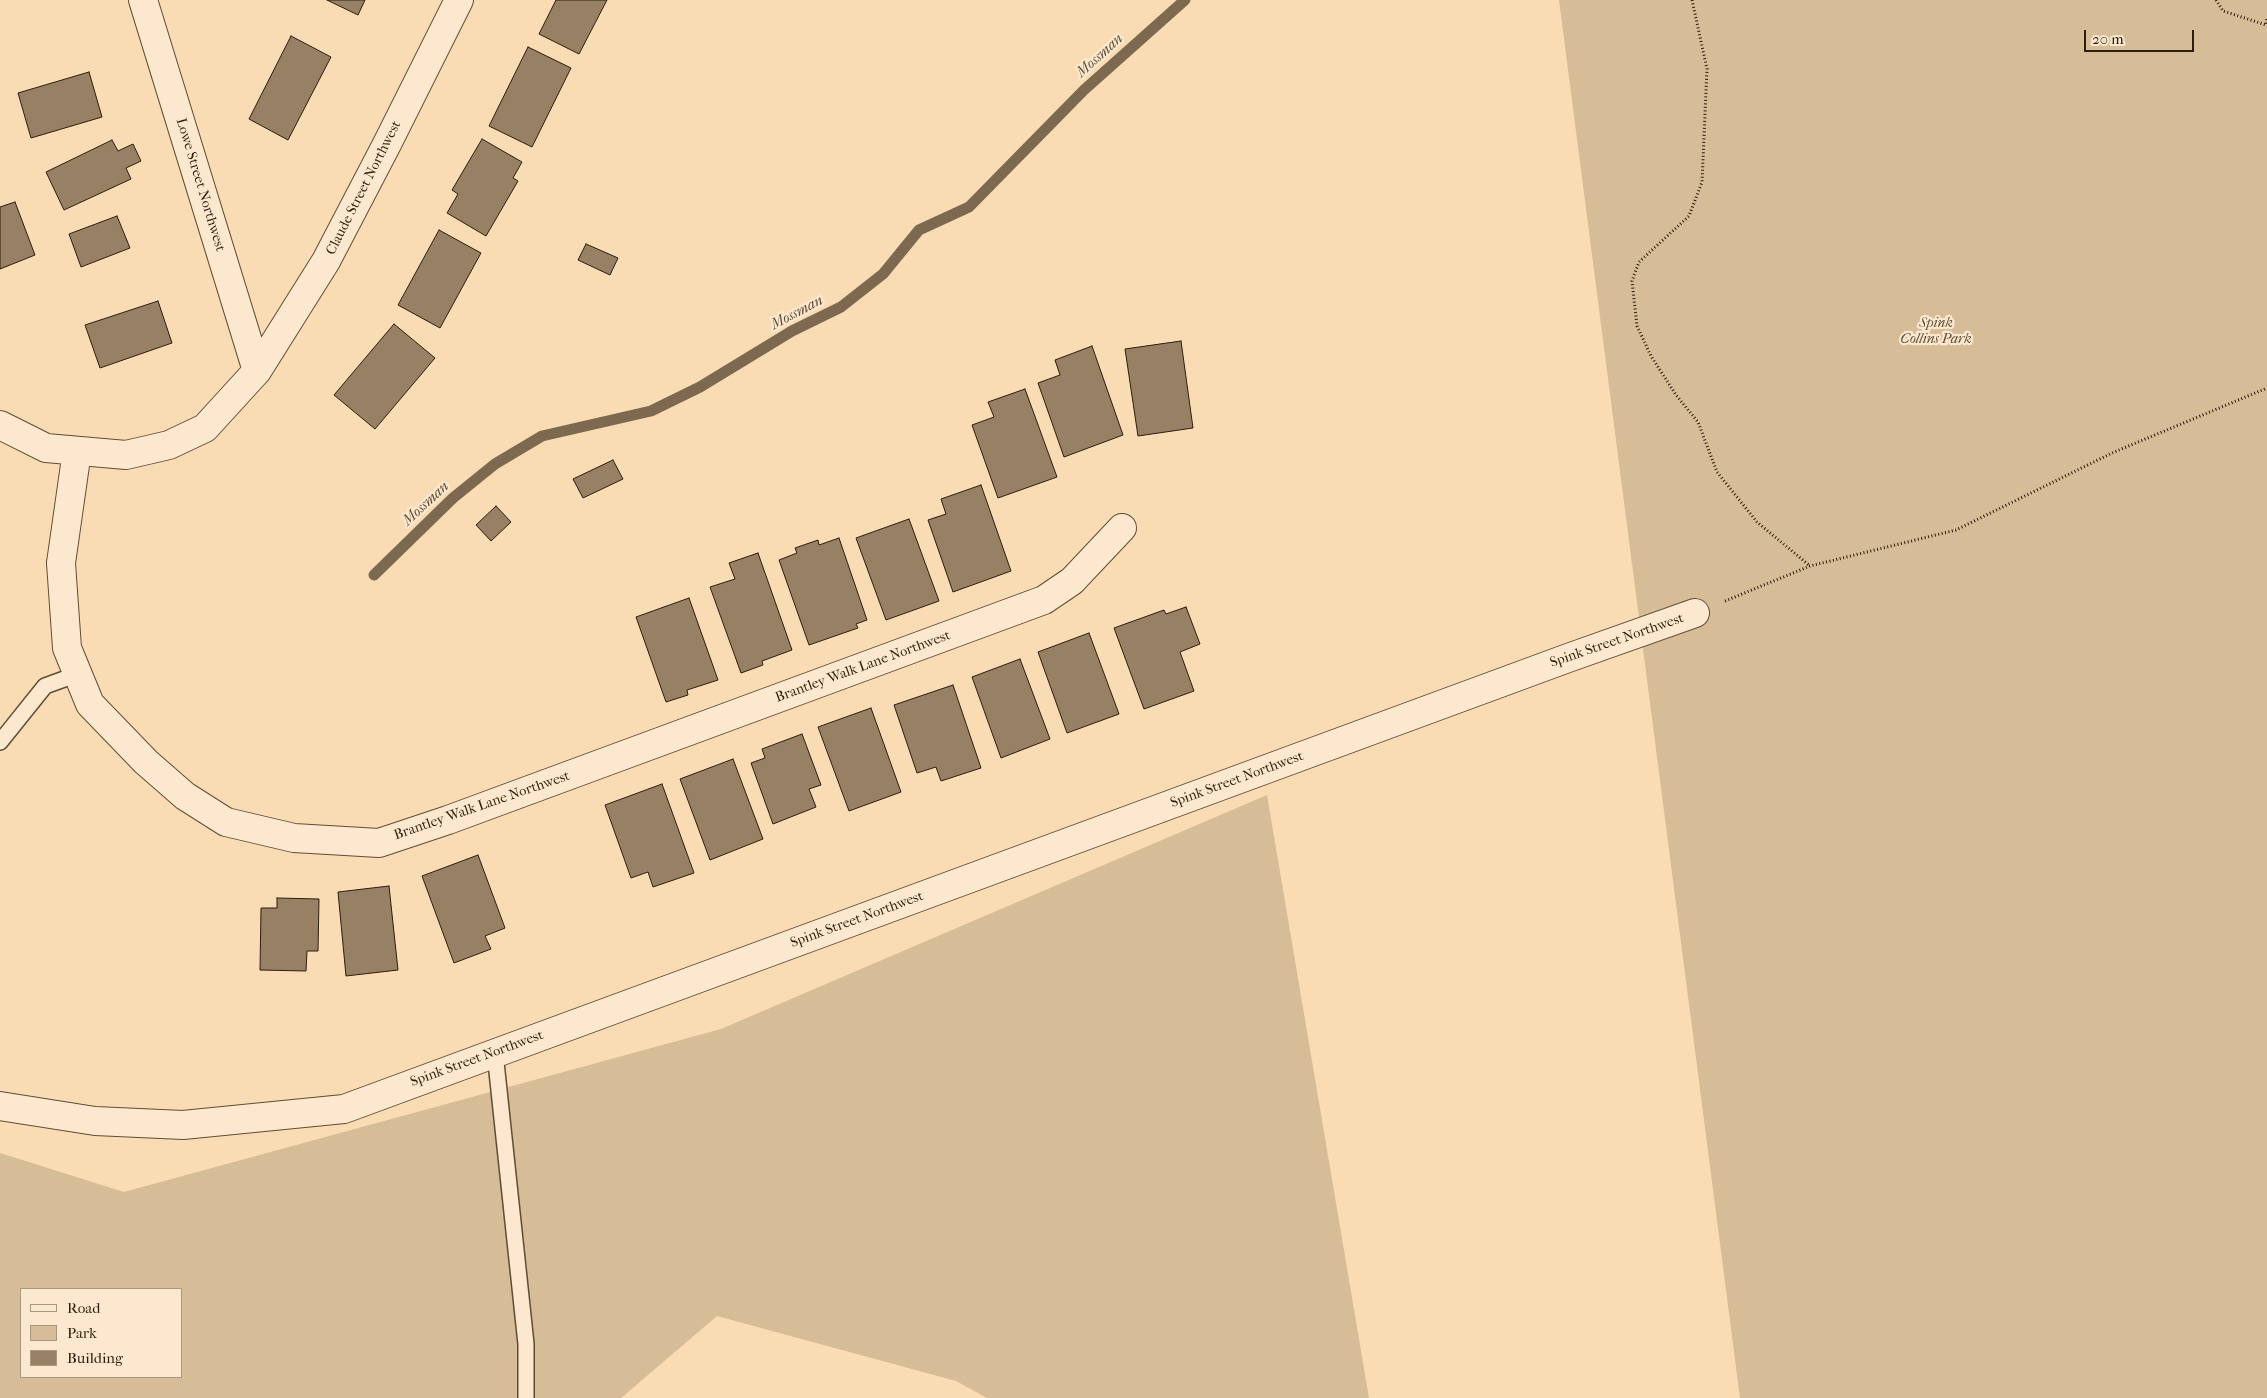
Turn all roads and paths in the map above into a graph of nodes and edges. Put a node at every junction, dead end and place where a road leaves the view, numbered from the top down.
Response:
1 (142, 0) edge
2 (459, 0) edge
3 (1692, 0) edge
4 (2216, 0) edge
5 (2267, 17) edge
6 (257, 371) junction
7 (2267, 388) edge
8 (0, 425) edge
9 (76, 451) junction
10 (1122, 528) dead end
11 (1810, 566) junction
12 (1695, 614) joint
13 (78, 674) junction
14 (0, 742) edge
15 (495, 1053) junction
16 (0, 1106) edge
17 (526, 1398) edge

1 - 6 street, Lowe Street Northwest
2 - 6 street, Claude Street Northwest
3 - 11 path
4 - 5 path
6 - 9 street, Claude Street Northwest
7 - 11 path
8 - 9 street, Claude Street Northwest
9 - 13 street, Brantley Walk Lane Northwest
10 - 13 street, Brantley Walk Lane Northwest
11 - 12 path
12 - 15 street, Spink Street Northwest
13 - 14 lane
15 - 16 street, Spink Street Northwest
15 - 17 lane

